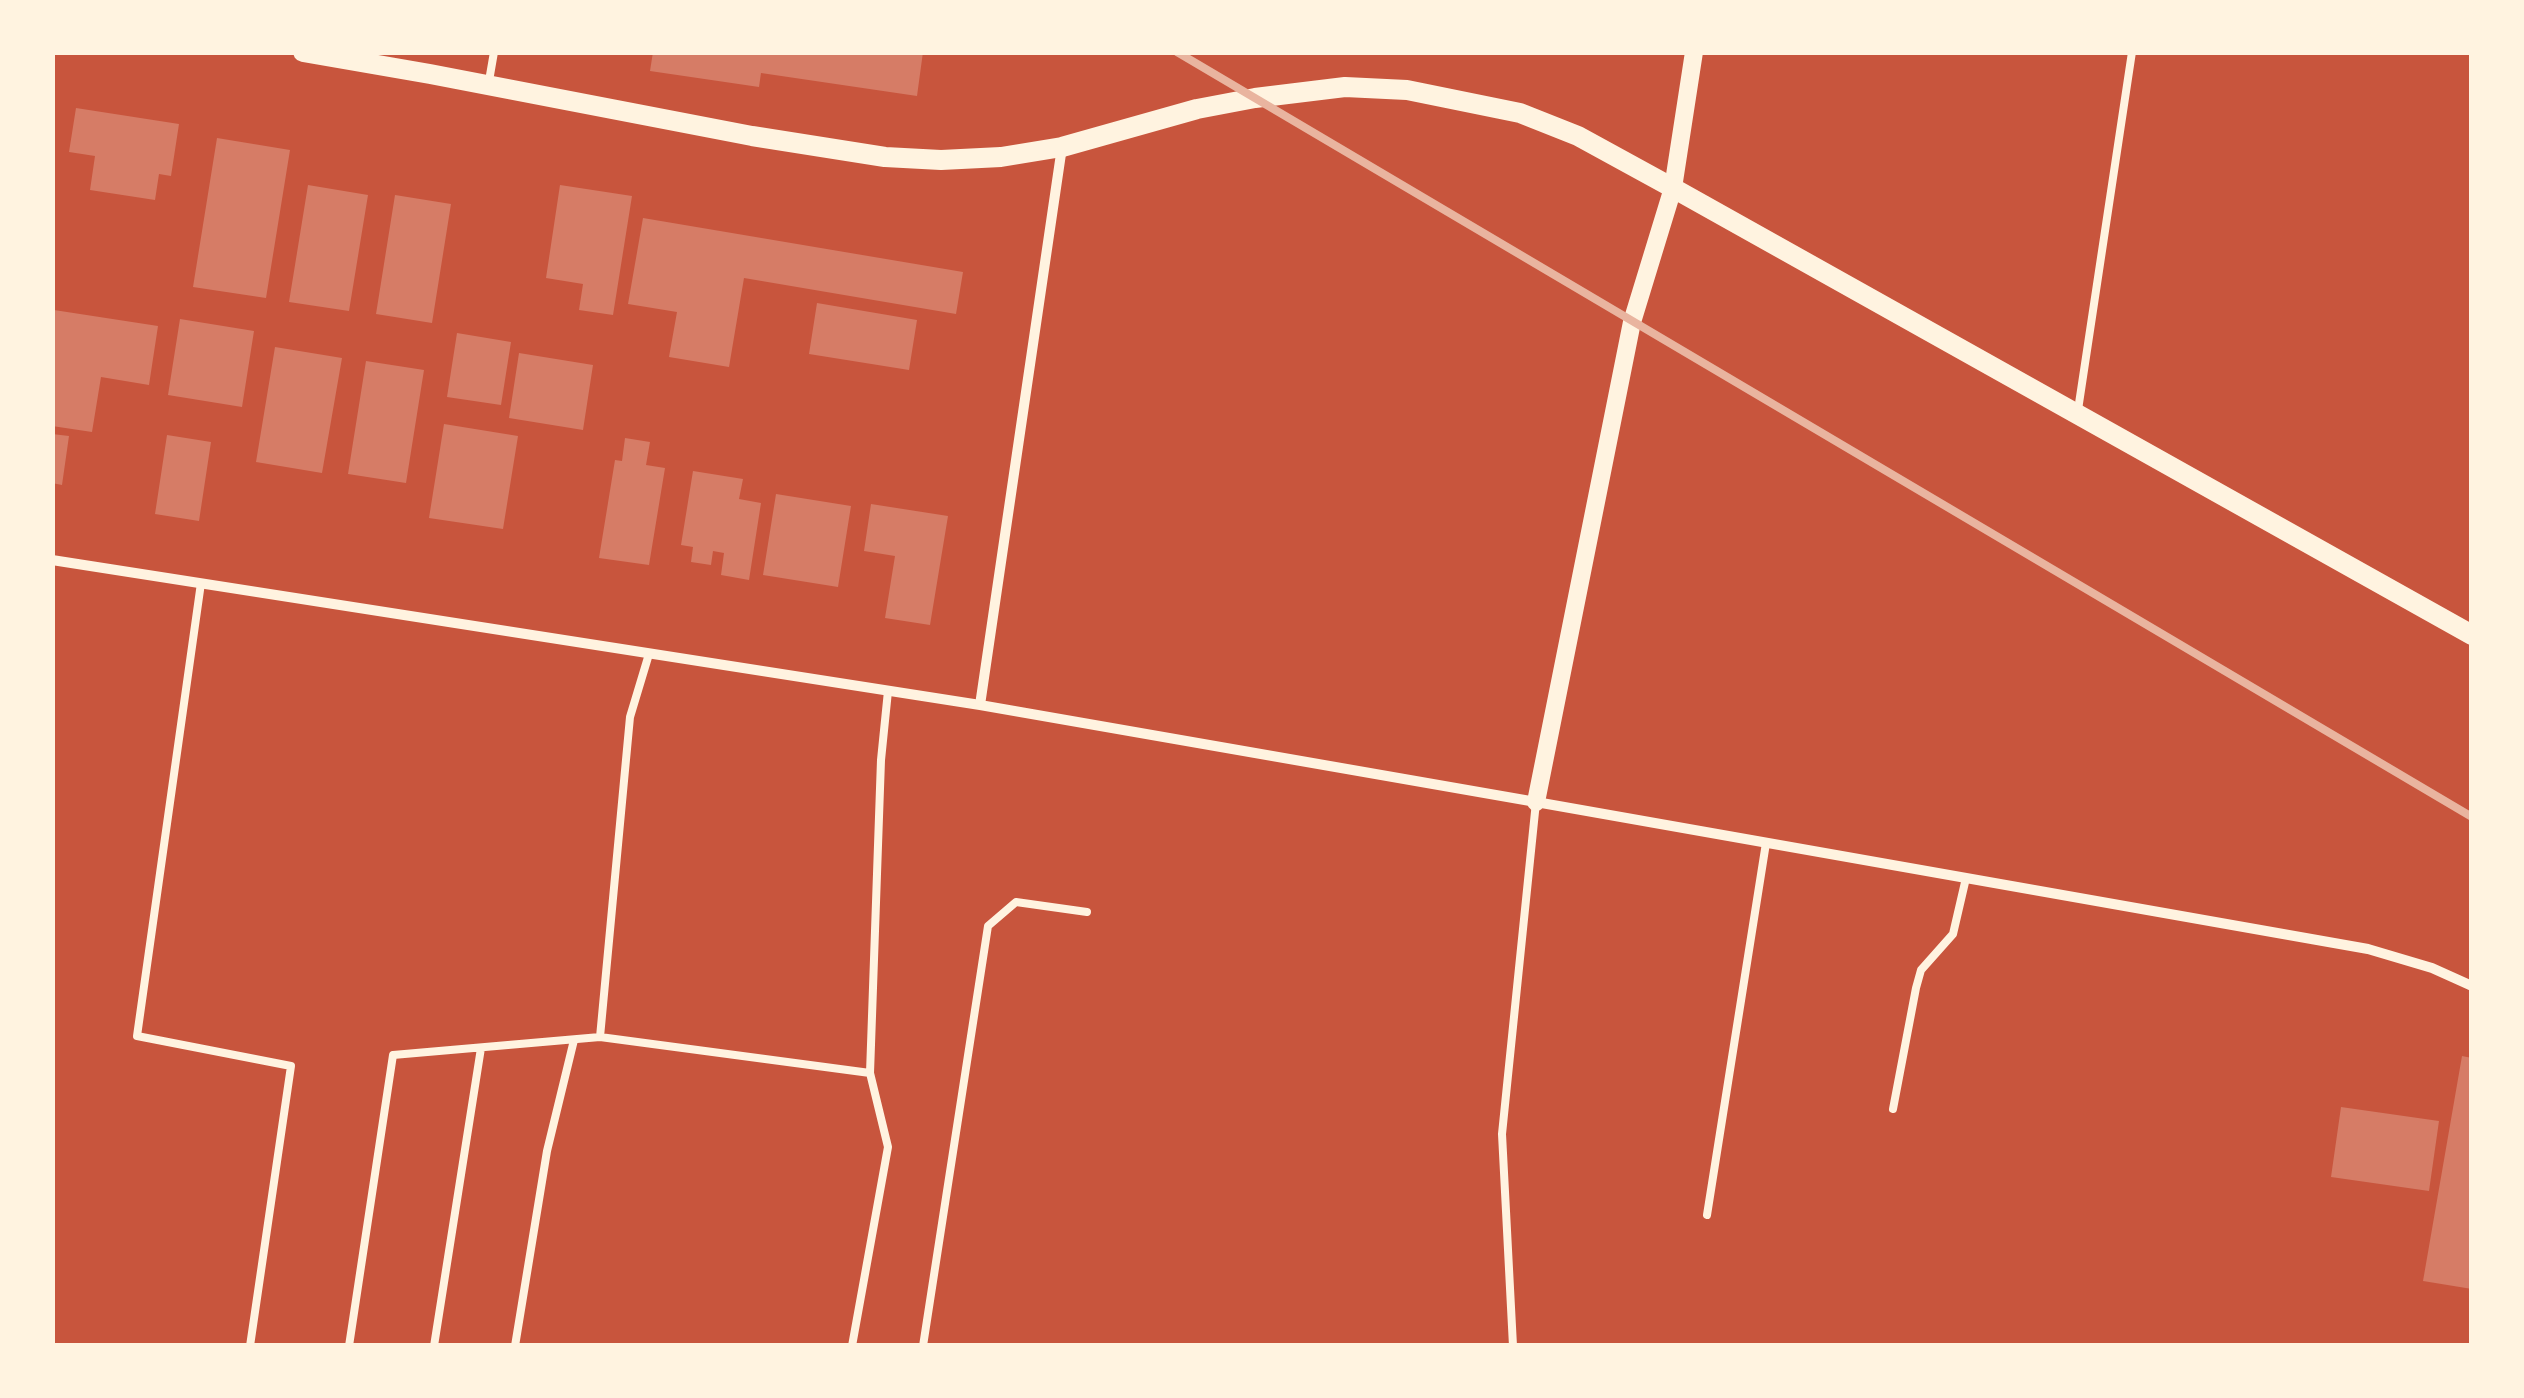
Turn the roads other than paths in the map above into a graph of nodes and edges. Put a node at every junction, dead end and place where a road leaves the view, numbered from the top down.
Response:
1 (494, 52) edge
2 (1694, 52) edge
3 (2132, 52) edge
4 (313, 53) edge
5 (488, 86) junction
6 (1062, 147) junction
7 (1673, 188) junction
8 (2077, 414) junction
9 (52, 560) edge
10 (202, 584) junction
11 (2472, 635) edge
12 (648, 654) junction
13 (888, 691) junction
14 (980, 705) junction
15 (1536, 802) junction
16 (1766, 842) junction
17 (1966, 878) junction
18 (1087, 912) dead end
19 (2472, 986) edge
20 (600, 1037) junction
21 (574, 1040) junction
22 (482, 1048) junction
23 (870, 1073) junction
24 (1892, 1109) dead end
25 (1707, 1215) dead end
26 (250, 1346) edge
27 (349, 1346) edge
28 (434, 1346) edge
29 (515, 1346) edge
30 (852, 1346) edge
31 (923, 1346) edge
32 (1512, 1346) edge

1 - 5 lane
2 - 7 street
3 - 8 lane
4 - 5 main road
5 - 6 main road
6 - 7 main road
6 - 14 street
7 - 8 main road
7 - 15 street
8 - 11 main road
9 - 10 street
10 - 12 street
10 - 26 lane
12 - 13 street
12 - 20 lane
13 - 14 street
13 - 23 lane
14 - 15 street
15 - 16 street
15 - 32 lane
16 - 17 street
16 - 25 lane
17 - 19 street
17 - 24 lane
18 - 31 lane
20 - 21 lane
20 - 23 lane
21 - 22 lane
21 - 29 lane
22 - 27 lane
22 - 28 lane
23 - 30 lane

